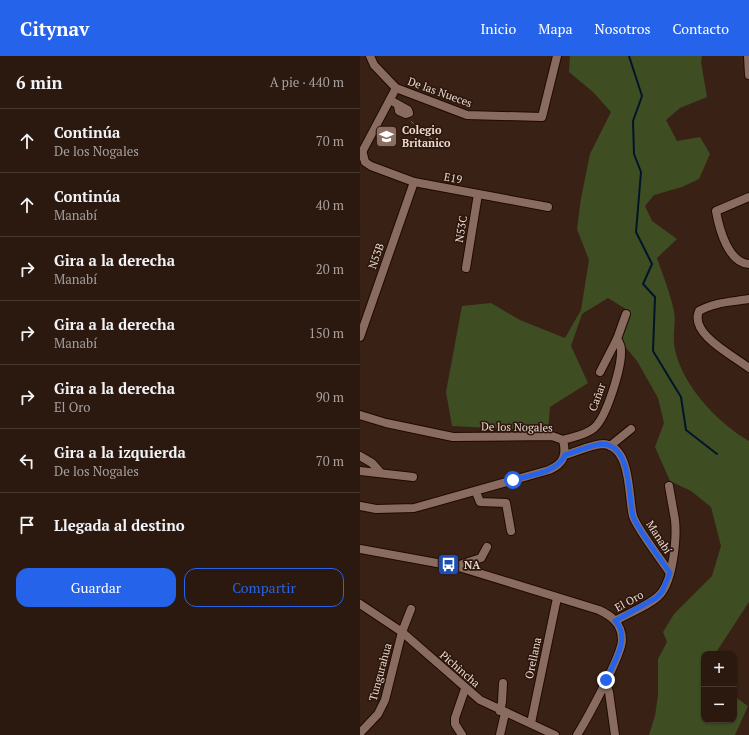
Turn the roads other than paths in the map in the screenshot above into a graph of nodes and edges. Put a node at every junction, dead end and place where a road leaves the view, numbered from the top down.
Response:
1 (557, 56) edge
2 (748, 56) edge
3 (370, 57) edge
4 (749, 75) edge
5 (396, 88) junction
6 (390, 100) junction
7 (408, 115) road end
8 (361, 154) edge
9 (414, 182) junction
10 (478, 194) junction
11 (749, 197) edge
12 (548, 207) dead end
13 (747, 264) edge
14 (466, 268) dead end
15 (749, 299) edge
16 (626, 314) dead end
17 (360, 337) edge
18 (617, 339) junction
19 (749, 368) edge
20 (600, 372) dead end
21 (360, 415) edge
22 (631, 430) dead end
23 (563, 440) junction
24 (610, 446) junction
25 (565, 455) junction
26 (360, 456) edge
27 (360, 471) edge
28 (380, 472) junction
29 (413, 477) dead end
30 (669, 486) dead end
31 (476, 492) junction
32 (360, 506) edge
33 (511, 531) dead end
34 (487, 547) dead end
35 (360, 549) edge
36 (459, 567) junction
37 (670, 573) junction
38 (557, 598) junction
39 (360, 604) edge
40 (411, 609) dead end
41 (615, 621) junction
42 (402, 632) junction
43 (606, 680) junction
44 (503, 683) dead end
45 (465, 689) junction
46 (502, 712) junction
47 (531, 723) junction
48 (360, 733) edge
49 (462, 735) edge
50 (500, 735) edge
51 (555, 735) edge
52 (577, 735) edge
53 (615, 735) edge

1 - 5 street, De las Nueces
2 - 4 street
3 - 5 street, De las Nueces
5 - 6 street
6 - 7 street
6 - 8 street
8 - 9 street, E19
9 - 10 street, E19
9 - 17 street, N53B
10 - 12 street, E19
10 - 14 street, N53C
11 - 13 street
15 - 19 street
16 - 18 street
18 - 20 street
18 - 23 street, Cañar
21 - 23 street, De los Nogales
22 - 24 street
23 - 25 street, De los Nogales
24 - 25 street
24 - 37 street, Manabí
25 - 31 street
26 - 28 street
27 - 28 street
28 - 29 street
30 - 37 street, El Oro
31 - 32 street
31 - 33 street
34 - 36 street
35 - 36 street
36 - 38 street
37 - 41 street, El Oro
38 - 41 street
38 - 47 street, Orellana
39 - 42 street, Pichincha
40 - 42 street, Tungurahua
41 - 43 street
42 - 45 street, Pichincha
42 - 48 street, Tungurahua
43 - 52 street
43 - 53 street
44 - 46 street
45 - 46 street, Pichincha
45 - 49 street
46 - 47 street, Pichincha
46 - 50 street
47 - 51 street, Pichincha

